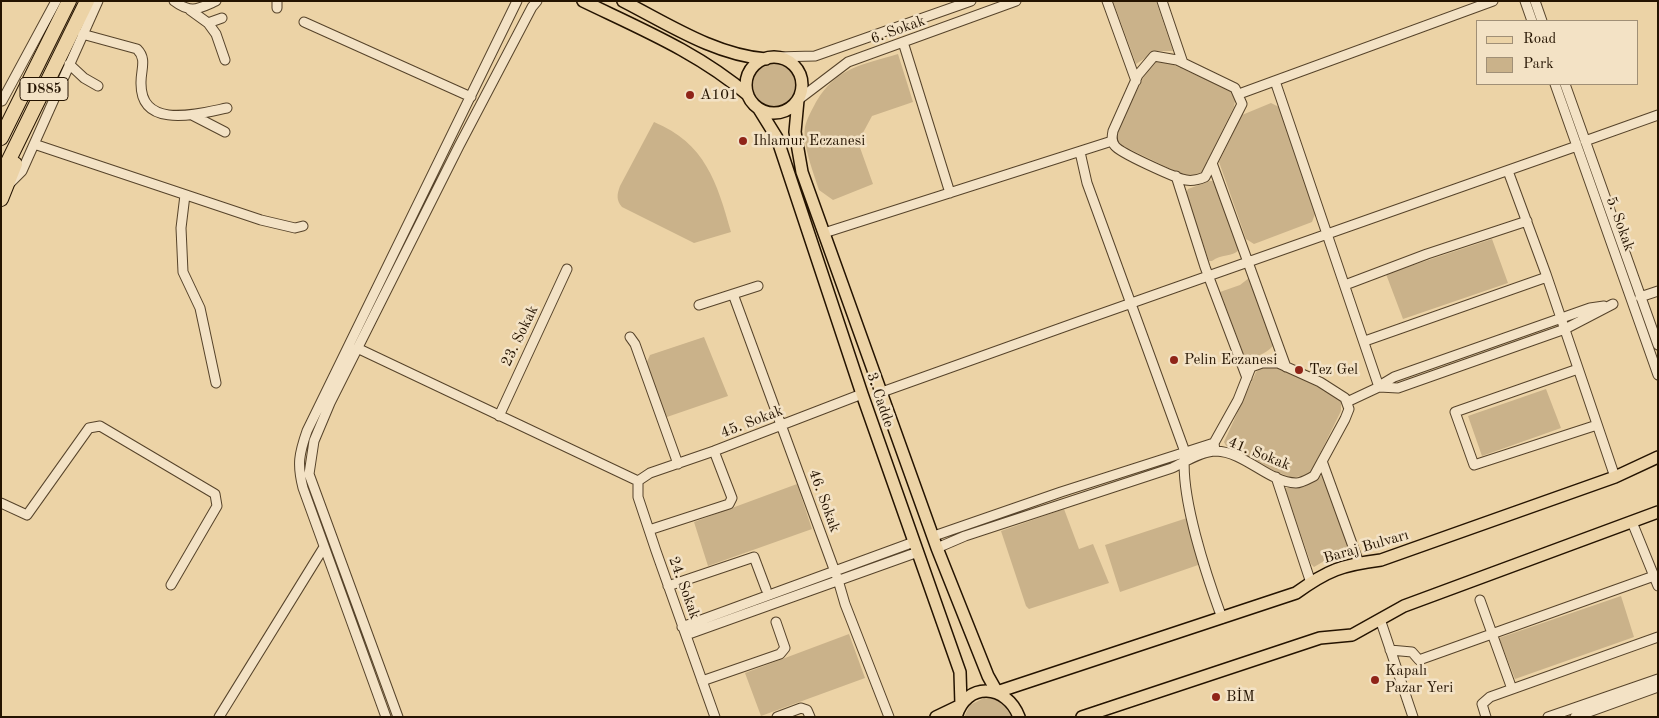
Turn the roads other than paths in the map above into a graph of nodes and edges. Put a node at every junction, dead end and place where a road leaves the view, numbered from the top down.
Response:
1 (56, 1) edge
2 (69, 1) edge
3 (87, 1) edge
4 (98, 1) edge
5 (174, 1) edge
6 (216, 1) edge
7 (517, 1) edge
8 (538, 1) edge
9 (583, 1) edge
10 (623, 1) edge
11 (971, 1) edge
12 (1016, 1) edge
13 (1106, 1) edge
14 (1162, 1) edge
15 (1492, 1) edge
16 (1525, 1) edge
17 (1535, 1) edge
18 (190, 10) junction
19 (222, 18) dead end
20 (1532, 20) edge
21 (1542, 20) edge
22 (304, 22) dead end
23 (208, 23) junction
24 (82, 34) junction
25 (903, 42) junction
26 (771, 58) junction
27 (226, 60) dead end
28 (1183, 63) junction
29 (69, 64) junction
30 (1136, 81) junction
31 (1274, 81) junction
32 (1555, 85) edge
33 (1565, 85) edge
34 (98, 86) dead end
35 (1240, 94) junction
36 (748, 95) junction
37 (471, 96) junction
38 (798, 100) junction
39 (2, 101) edge
40 (227, 108) dead end
41 (760, 109) junction
42 (192, 115) junction
43 (1658, 116) edge
44 (225, 132) dead end
45 (1, 138) edge
46 (1112, 141) junction
47 (34, 144) junction
48 (1581, 144) junction
49 (1080, 152) junction
50 (1212, 163) junction
51 (1508, 171) junction
52 (1176, 176) junction
53 (3, 187) edge
54 (950, 193) junction
55 (185, 195) junction
56 (1527, 221) junction
57 (303, 226) dead end
58 (824, 233) junction
59 (1327, 236) junction
60 (1250, 263) junction
61 (567, 269) dead end
62 (1209, 276) junction
63 (1547, 277) junction
64 (1345, 284) junction
65 (758, 286) dead end
66 (1658, 291) edge
67 (733, 294) junction
68 (1640, 296) junction
69 (1132, 301) junction
70 (699, 304) dead end
71 (1561, 319) junction
72 (1565, 329) junction
73 (630, 337) dead end
74 (1365, 341) junction
75 (1658, 345) edge
76 (358, 348) junction
77 (1286, 367) junction
78 (1578, 369) junction
79 (1658, 375) edge
80 (1246, 378) junction
81 (216, 383) dead end
82 (1379, 387) junction
83 (882, 392) junction
84 (862, 394) junction
85 (1347, 402) junction
86 (499, 416) junction
87 (1597, 425) junction
88 (782, 426) junction
89 (1215, 447) junction
90 (714, 451) junction
91 (1185, 452) junction
92 (1658, 457) edge
93 (1322, 461) junction
94 (1184, 462) junction
95 (678, 464) junction
96 (1276, 477) junction
97 (1615, 477) junction
98 (638, 481) junction
99 (1, 503) edge
100 (1658, 512) edge
101 (1632, 522) junction
102 (649, 530) junction
103 (934, 536) junction
104 (324, 547) junction
105 (916, 547) junction
106 (938, 548) junction
107 (1359, 563) junction
108 (836, 575) junction
109 (1654, 576) junction
110 (1311, 583) junction
111 (171, 585) dead end
112 (668, 586) junction
113 (1658, 586) edge
114 (766, 589) dead end
115 (1480, 600) dead end
116 (1222, 618) junction
117 (1380, 619) junction
118 (776, 622) dead end
119 (684, 631) junction
120 (1490, 633) junction
121 (1658, 637) edge
122 (1390, 650) junction
123 (1658, 678) edge
124 (702, 681) junction
125 (1658, 688) edge
126 (1512, 689) junction
127 (997, 692) junction
128 (961, 705) junction
129 (219, 717) edge
130 (386, 717) edge
131 (398, 717) edge
132 (715, 717) edge
133 (777, 717) edge
134 (810, 717) edge
135 (888, 717) edge
136 (936, 717) edge
137 (956, 717) edge
138 (1020, 717) edge
139 (1082, 717) edge
140 (1413, 717) edge
141 (1486, 717) edge
142 (1548, 717) edge
143 (1575, 717) edge

1 - 39 street
2 - 45 highway, D885
3 - 53 highway, D885
4 - 24 street
5 - 18 street
6 - 18 street
7 - 37 street
8 - 76 street
9 - 36 main road
10 - 26 main road
11 - 26 street, 6. Sokak
12 - 25 street, 6. Sokak
13 - 30 street
14 - 28 street
15 - 31 street
16 - 20 street
17 - 21 street
18 - 23 street
19 - 23 street
22 - 37 street
23 - 27 street
24 - 29 street
24 - 42 street
25 - 38 street, 6. Sokak
25 - 54 street
26 - 36 main road
26 - 38 main road
28 - 30 street
28 - 35 street
29 - 34 street
29 - 47 street
30 - 46 street
31 - 35 street
31 - 59 street
32 - 48 street, 5. Sokak
33 - 48 street, 5. Sokak
35 - 50 street
36 - 41 main road
37 - 104 street
38 - 41 main road
38 - 58 main road, 3. Cadde
40 - 42 street
41 - 84 main road, 3. Cadde
42 - 44 street
43 - 48 street
46 - 49 street
46 - 52 street
47 - 53 street
47 - 55 street
48 - 51 street
48 - 68 street, 5. Sokak
48 - 79 street, 5. Sokak
49 - 54 street
49 - 69 street
50 - 52 street
50 - 60 street
51 - 56 street
51 - 59 street
52 - 62 street
54 - 58 street
55 - 57 street
55 - 81 street
56 - 63 street
56 - 64 street
58 - 83 main road, 3. Cadde
59 - 60 street
59 - 64 street
60 - 62 street
60 - 77 street
61 - 86 street, 23. Sokak
62 - 69 street
62 - 80 street
63 - 71 street
63 - 74 street
64 - 74 street
65 - 67 street
66 - 68 street
67 - 70 street
67 - 88 street, 46. Sokak
68 - 75 street, 5. Sokak
69 - 83 street
69 - 91 street
71 - 72 street
71 - 72 street
71 - 82 street
72 - 78 street
72 - 82 street
73 - 95 street
74 - 82 street
76 - 86 street
76 - 131 street
77 - 80 street, 41. Sokak
77 - 85 street, 41. Sokak
78 - 87 street
78 - 87 street
80 - 89 street, 41. Sokak
82 - 85 street
83 - 103 main road, 3. Cadde
84 - 88 street, 45. Sokak
84 - 105 main road, 3. Cadde
85 - 93 street, 41. Sokak
86 - 98 street
87 - 97 street
88 - 90 street, 45. Sokak
88 - 108 street, 46. Sokak
89 - 91 street, 41. Sokak
89 - 94 street, 41. Sokak
89 - 96 street, 41. Sokak
90 - 95 street, 45. Sokak
90 - 102 street
91 - 94 street
91 - 103 street, 41. Sokak
92 - 97 main road, Baraj Bulvarı
93 - 96 street, 41. Sokak
93 - 107 street
94 - 106 street, 41. Sokak
94 - 116 street
95 - 98 street, 45. Sokak
96 - 110 street
97 - 107 main road, Baraj Bulvarı
98 - 102 street, 24. Sokak
99 - 111 street
100 - 101 main road
101 - 109 street
101 - 117 main road
102 - 112 street, 24. Sokak
103 - 106 main road, 3. Cadde
104 - 129 street
104 - 130 street
105 - 108 street
105 - 128 main road, 3. Cadde
106 - 127 main road, 3. Cadde
107 - 110 main road, Baraj Bulvarı
108 - 119 street
108 - 135 street, 46. Sokak
109 - 113 street
109 - 120 street
110 - 116 main road, Baraj Bulvarı
112 - 114 street
112 - 119 street, 24. Sokak
115 - 120 street
116 - 127 main road, Baraj Bulvarı
117 - 122 street
117 - 139 main road
118 - 124 street
119 - 124 street, 24. Sokak
120 - 122 street
120 - 126 street
121 - 126 street
122 - 140 street
123 - 142 street
124 - 132 street, 24. Sokak
125 - 143 street
126 - 141 street
127 - 128 main road, Baraj Bulvarı
127 - 138 main road, 3. Cadde
128 - 136 main road
128 - 137 main road
133 - 134 street

